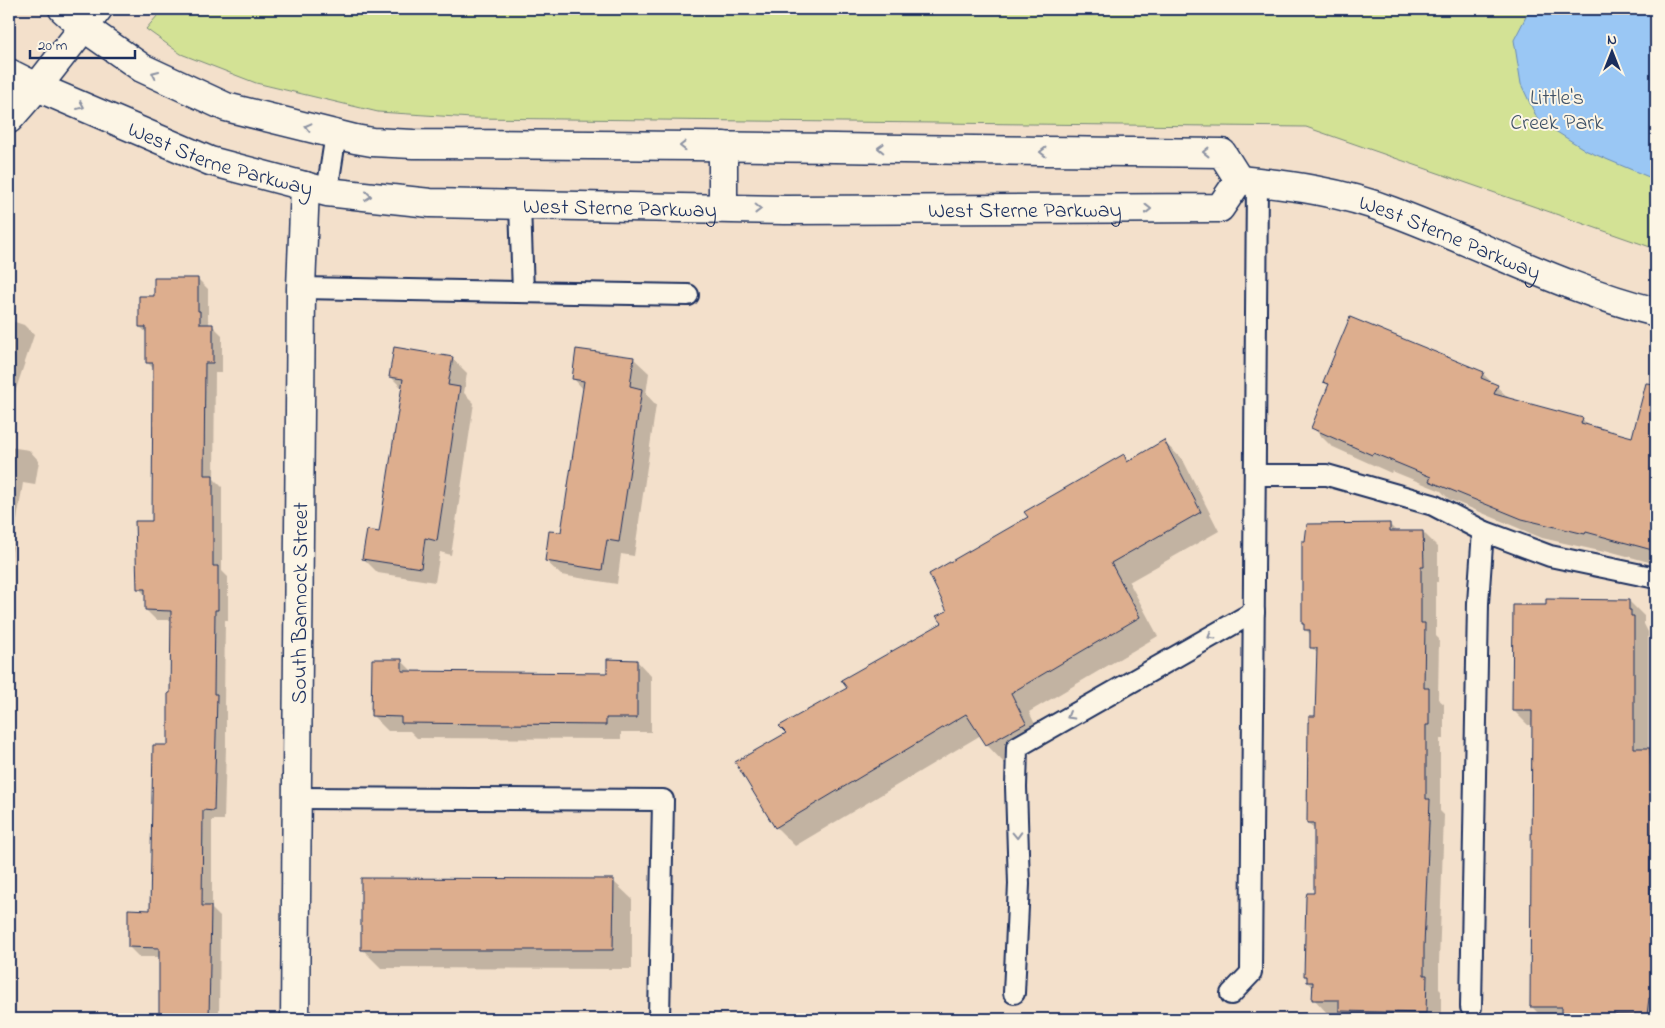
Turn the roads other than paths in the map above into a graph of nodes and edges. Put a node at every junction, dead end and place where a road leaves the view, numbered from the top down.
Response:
1 (81, 15) edge
2 (9, 73) edge
3 (36, 87) junction
4 (9, 119) edge
5 (336, 134) junction
6 (723, 146) junction
7 (1248, 181) junction
8 (316, 189) junction
9 (520, 205) junction
10 (723, 208) junction
11 (301, 288) junction
12 (523, 292) junction
13 (688, 294) dead end
14 (1656, 312) edge
15 (1255, 475) junction
16 (1482, 531) junction
17 (1656, 578) edge
18 (1254, 612) junction
19 (297, 798) junction
20 (1014, 993) dead end
21 (1231, 994) dead end
22 (1471, 1007) dead end
23 (295, 1019) edge
24 (659, 1019) edge

1 - 3 street
5 -> 1 street
2 - 3 street, West Sterne Parkway
3 - 4 street
3 -> 8 street, West Sterne Parkway
6 -> 5 street
5 - 8 lane
7 -> 6 street
6 - 10 street
10 -> 7 street, West Sterne Parkway
7 - 14 street, West Sterne Parkway
7 - 15 lane
8 -> 9 street, West Sterne Parkway
8 - 11 street, South Bannock Street
9 - 10 street, West Sterne Parkway
9 - 12 lane
11 - 12 lane
11 - 19 street, South Bannock Street
12 - 13 lane
15 - 16 lane
15 - 18 lane
16 - 17 lane
16 - 22 lane
18 -> 20 lane
18 - 21 lane
19 - 23 street, South Bannock Street
19 - 24 lane

